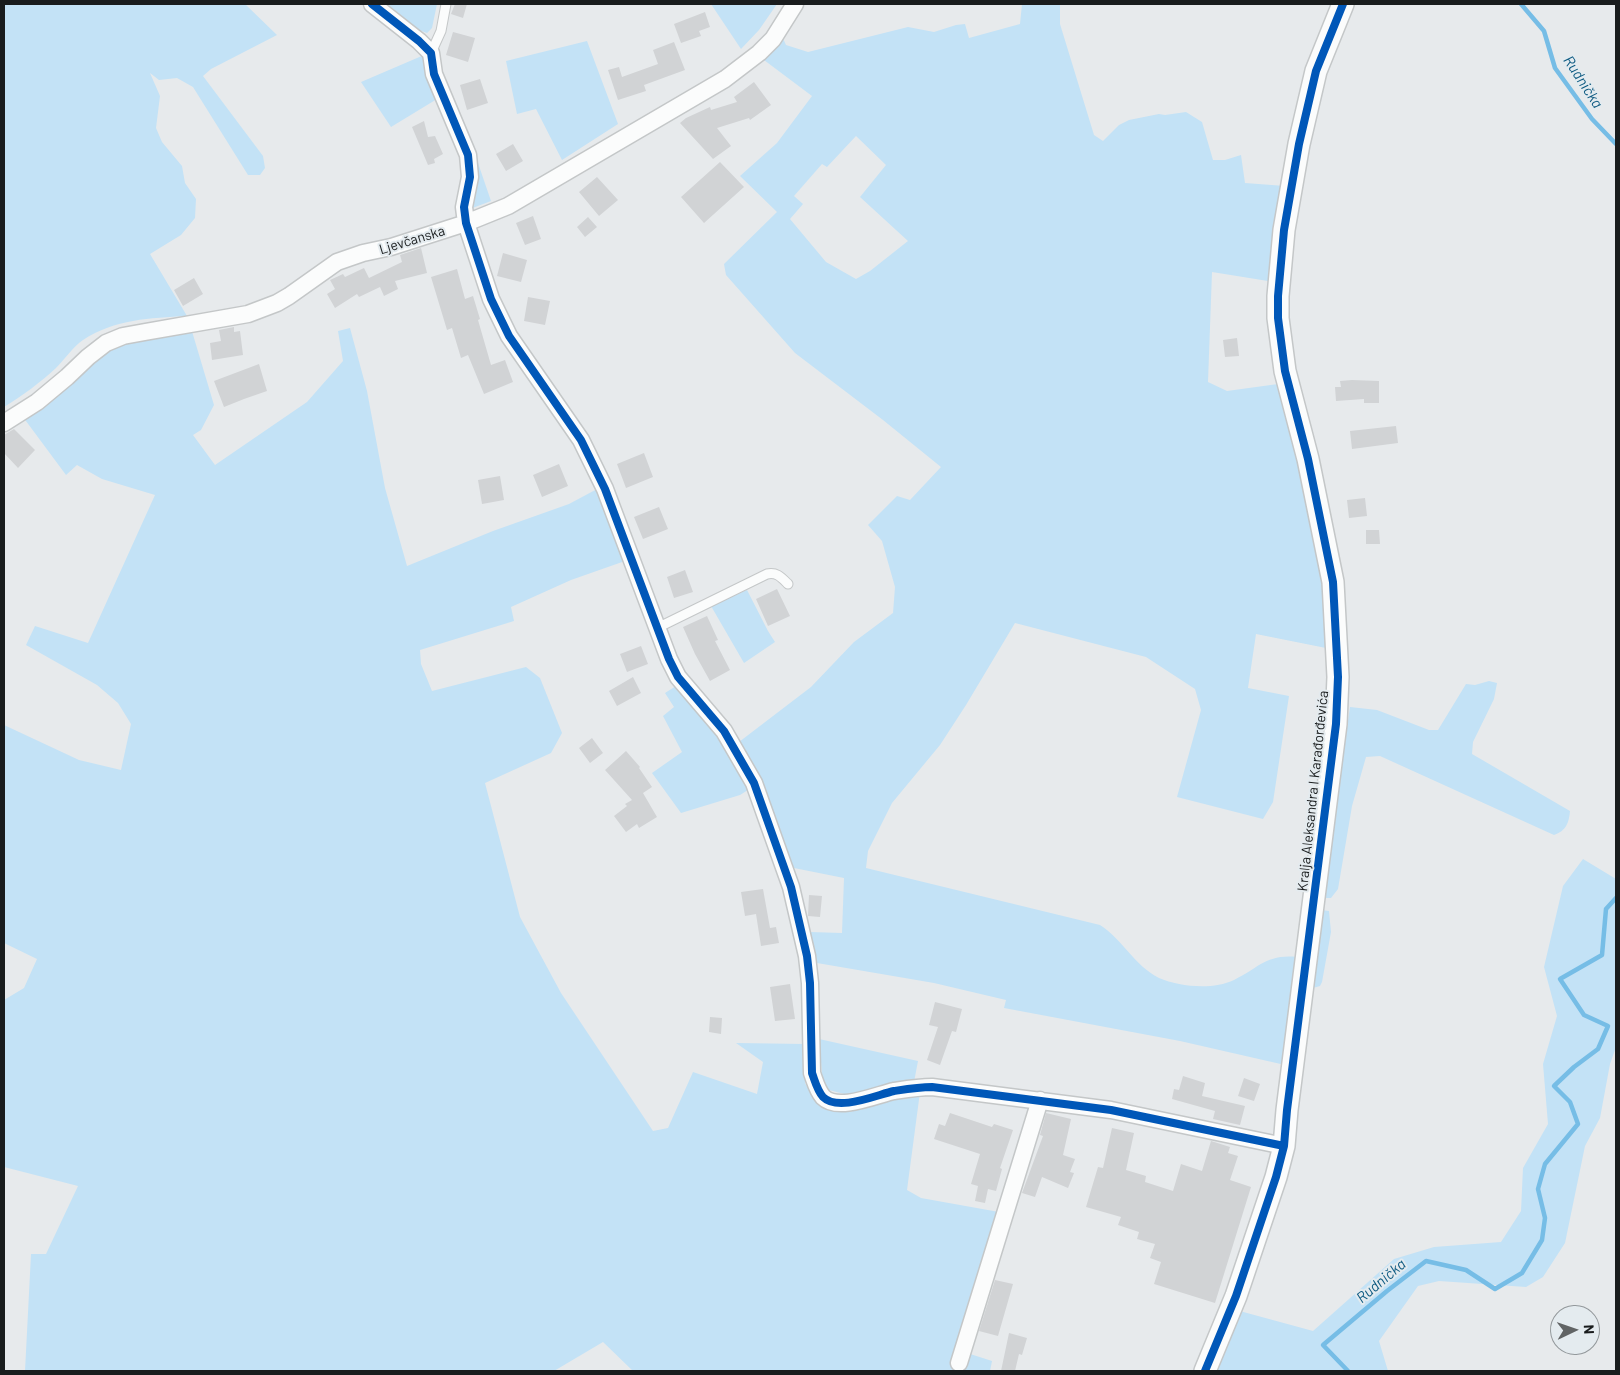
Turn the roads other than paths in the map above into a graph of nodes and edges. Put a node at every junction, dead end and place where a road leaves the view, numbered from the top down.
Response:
1 (372, 4) edge
2 (446, 4) edge
3 (796, 4) edge
4 (1343, 4) edge
5 (431, 53) junction
6 (466, 223) junction
7 (4, 423) edge
8 (788, 584) dead end
9 (657, 628) junction
10 (1040, 1100) junction
11 (1284, 1146) junction
12 (959, 1363) dead end
13 (1205, 1371) edge

1 - 5 street
2 - 5 lane
3 - 6 street, Ljevčanska
4 - 11 street, Kralja Aleksandra I Karađorđevića
5 - 6 street
6 - 7 street, Ljevčanska
6 - 9 street
8 - 9 lane
9 - 10 street
10 - 11 street
10 - 12 street
11 - 13 street, Kralja Aleksandra I Karađorđevića

